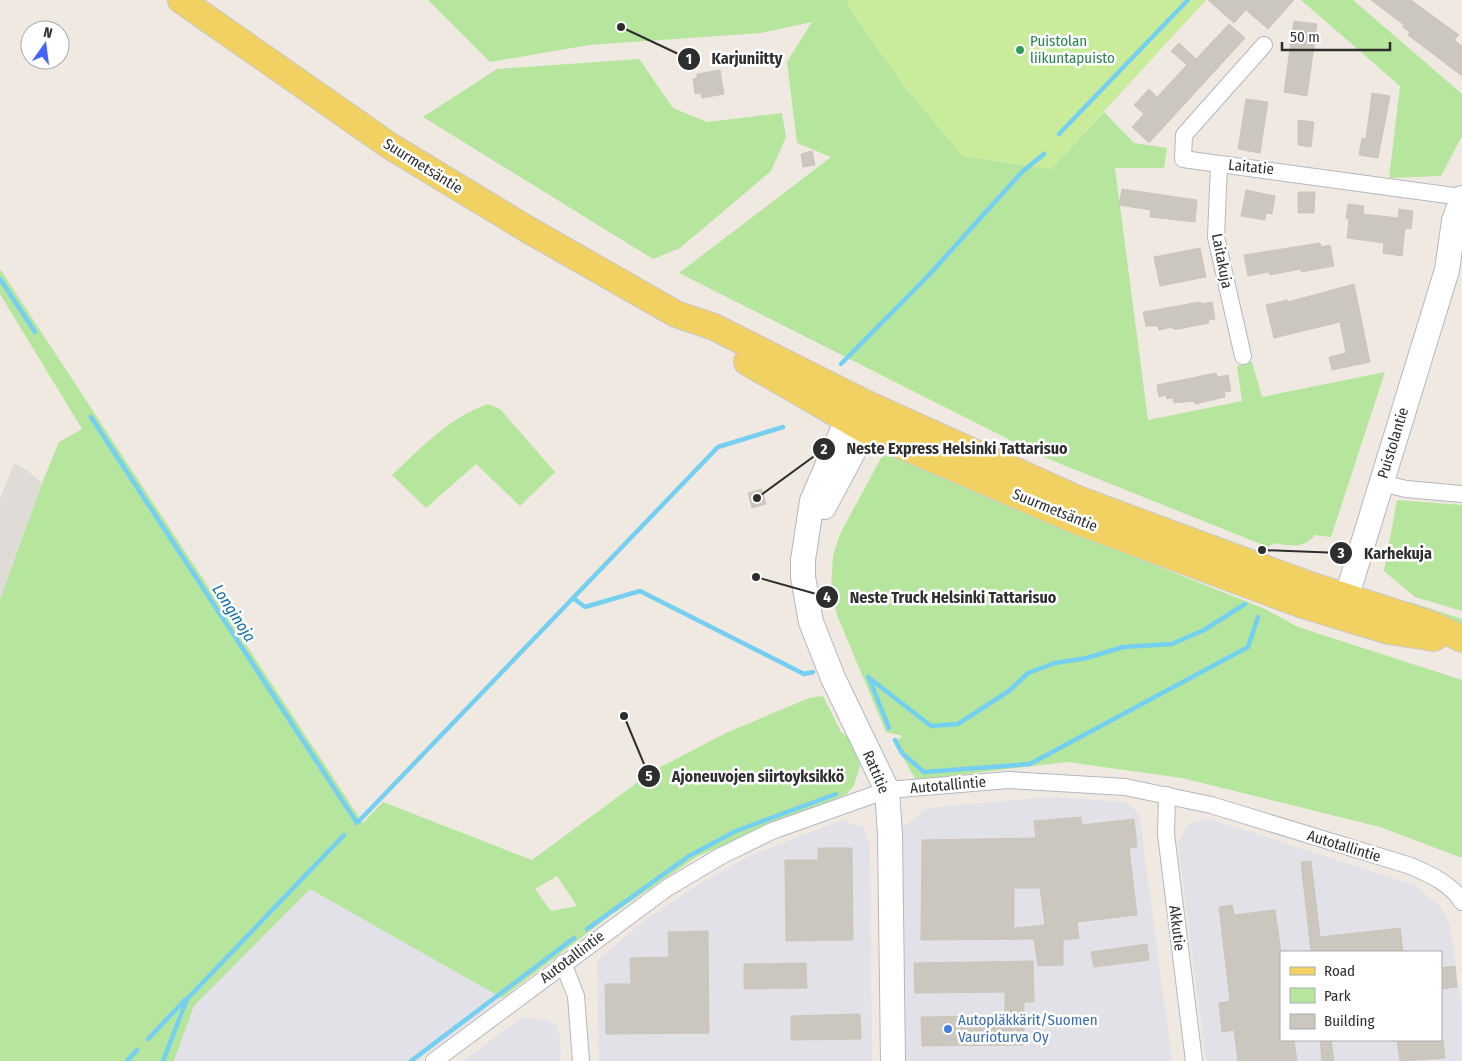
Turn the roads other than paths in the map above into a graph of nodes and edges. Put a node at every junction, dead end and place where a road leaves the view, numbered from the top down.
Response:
1 (181, 0) edge
2 (1264, 45) dead end
3 (1219, 164) junction
4 (1462, 197) edge
5 (1462, 244) edge
6 (1447, 270) junction
7 (1243, 356) dead end
8 (859, 418) junction
9 (1381, 483) junction
10 (1462, 494) edge
11 (1344, 607) junction
12 (1462, 640) edge
13 (887, 790) junction
14 (1167, 795) junction
15 (1461, 899) edge
16 (563, 963) junction
17 (434, 1061) edge
18 (581, 1061) edge
19 (893, 1061) edge
20 (1194, 1061) edge

1 - 8 main road, Suurmetsäntie
2 - 3 street, Laitatie
3 - 4 street, Laitatie
3 - 7 street, Laitakuja
4 - 6 street, Puistolantie
5 - 6 street, Puistolantie
6 - 9 street, Puistolantie
8 - 11 main road, Suurmetsäntie
8 - 13 street, Rattitie
9 - 10 street
9 - 11 street, Puistolantie
11 - 12 main road, Suurmetsäntie
13 - 14 street, Autotallintie
13 - 16 street, Autotallintie
13 - 19 street, Rattitie
14 - 15 street, Autotallintie
14 - 20 street, Akkutie
16 - 17 street, Autotallintie
16 - 18 street

